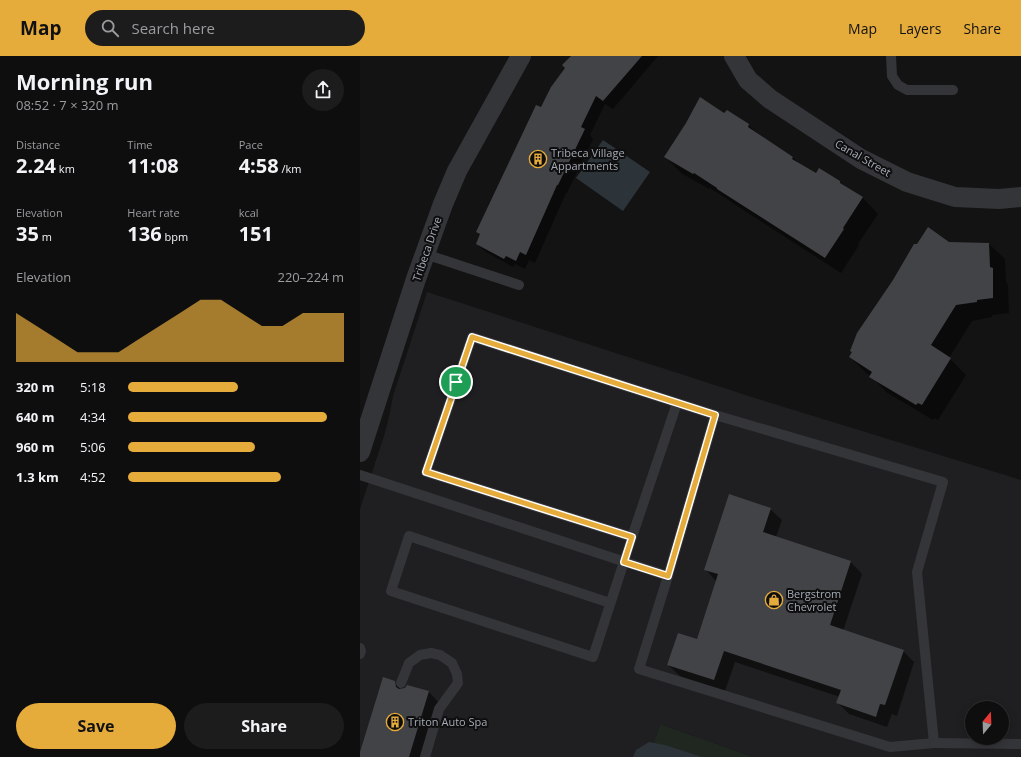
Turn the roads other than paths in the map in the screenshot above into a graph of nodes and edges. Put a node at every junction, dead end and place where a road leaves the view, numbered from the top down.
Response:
1 (521, 56) edge
2 (734, 56) edge
3 (892, 56) edge
4 (953, 90) dead end
5 (1021, 197) edge
6 (425, 254) junction
7 (519, 285) dead end
8 (677, 403) junction
9 (715, 415) junction
10 (360, 452) edge
11 (360, 475) edge
12 (632, 537) junction
13 (624, 562) junction
14 (668, 576) junction
15 (610, 603) junction
16 (360, 648) edge
17 (360, 654) edge
18 (401, 683) dead end
19 (934, 743) junction
20 (1021, 744) edge
21 (425, 757) edge

1 - 6 street, Tribeca Drive
2 - 5 street, Canal Street
3 - 4 lane
6 - 7 lane
6 - 10 street, Tribeca Drive
8 - 9 lane
8 - 12 lane
8 - 12 lane
9 - 14 lane
9 - 19 lane
11 - 13 lane
12 - 13 lane
13 - 14 lane
13 - 15 lane
14 - 19 lane
15 - 15 lane
16 - 17 lane
18 - 21 lane
19 - 20 lane

